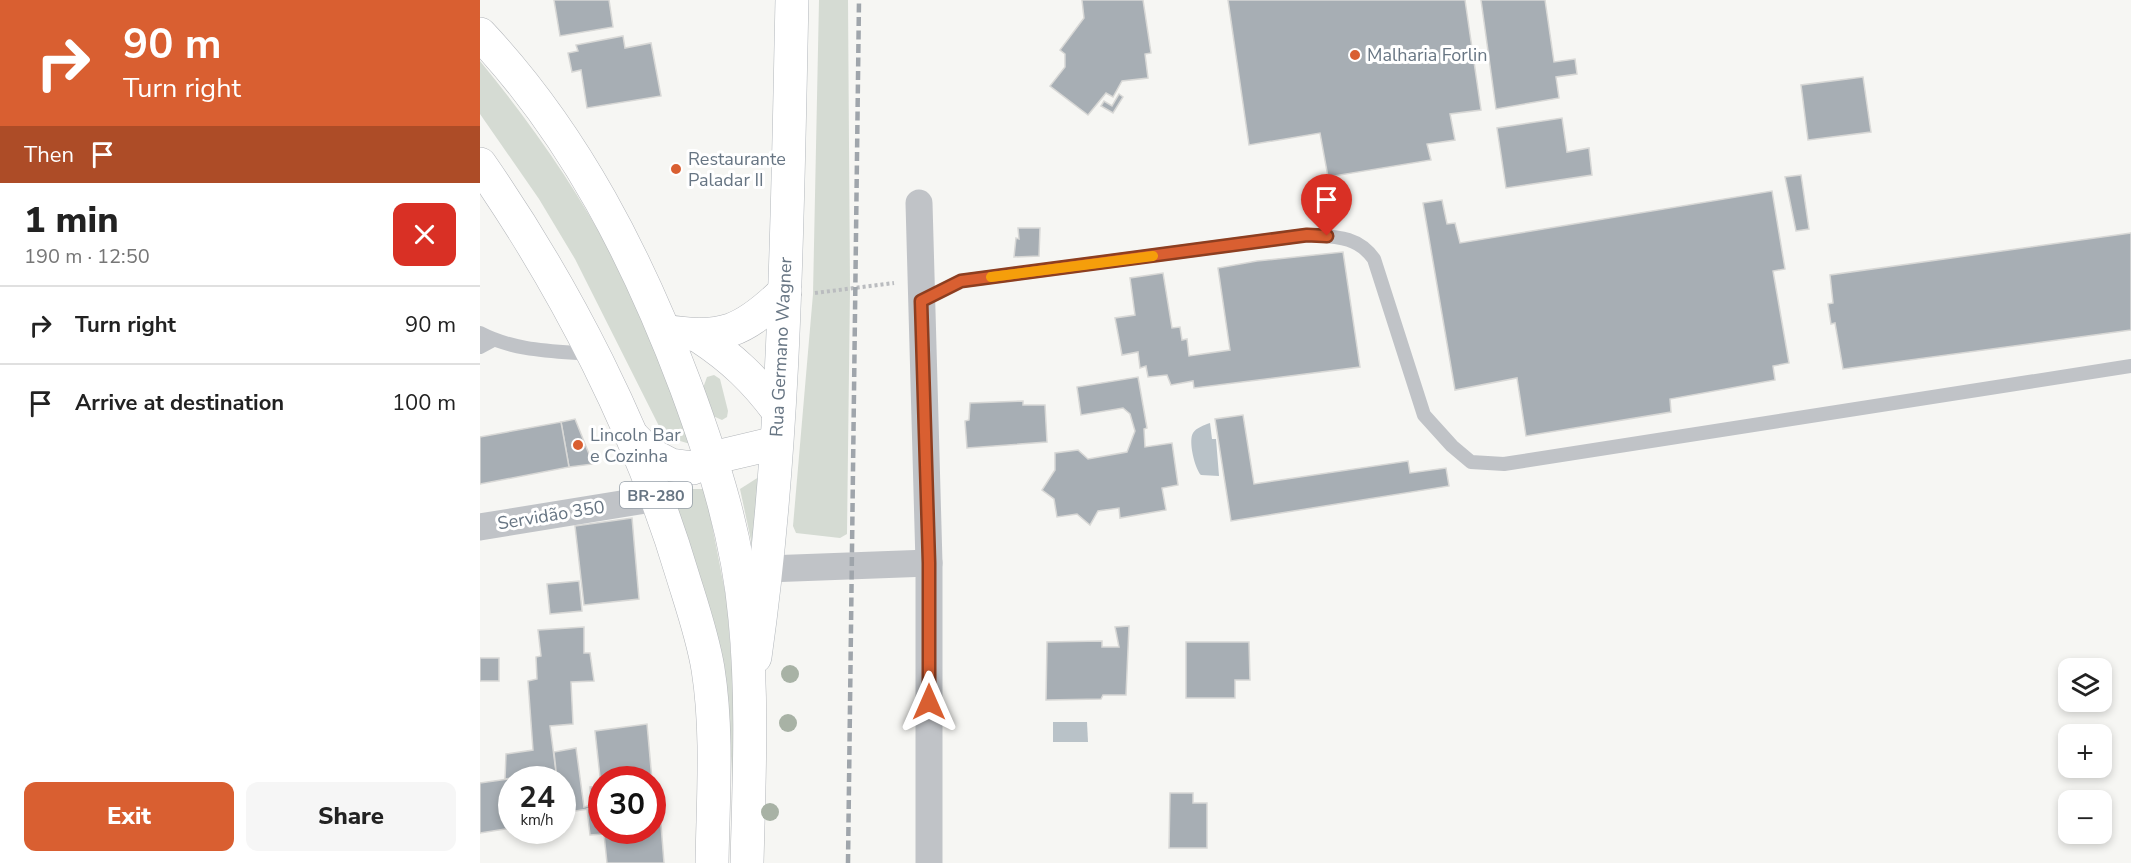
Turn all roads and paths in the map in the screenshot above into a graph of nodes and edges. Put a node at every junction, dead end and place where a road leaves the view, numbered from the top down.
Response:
1 (792, 0) edge
2 (480, 34) edge
3 (480, 164) edge
4 (918, 203) dead end
5 (785, 288) junction
6 (921, 290) junction
7 (665, 331) junction
8 (480, 333) edge
9 (700, 337) junction
10 (493, 340) junction
11 (480, 347) edge
12 (592, 354) junction
13 (2131, 366) edge
14 (777, 427) junction
15 (634, 438) junction
16 (712, 458) junction
17 (658, 498) junction
18 (480, 527) edge
19 (929, 563) junction
20 (767, 570) junction
21 (750, 692) junction
22 (712, 863) edge
23 (747, 863) edge
24 (929, 863) edge

1 - 5 main road, Rua Germano Wagner
2 - 7 main road, BR-280
3 - 12 main road, BR-280
4 - 6 street
5 - 6 path
5 - 9 main road
5 - 14 main road, Rua Germano Wagner
6 - 13 lane
6 - 19 street
7 - 9 main road
7 - 16 main road, BR-280
8 - 10 lane
9 - 14 main road
10 - 11 lane
10 - 12 lane
12 - 15 main road, BR-280
14 - 16 main road
14 - 20 main road, Rua Germano Wagner
15 - 16 main road
15 - 17 main road, BR-280
16 - 21 main road, BR-280
17 - 18 street, Servidão 350
17 - 22 main road, BR-280
19 - 20 street
19 - 24 street
20 - 21 main road, Rua Germano Wagner
21 - 23 main road, BR-280

